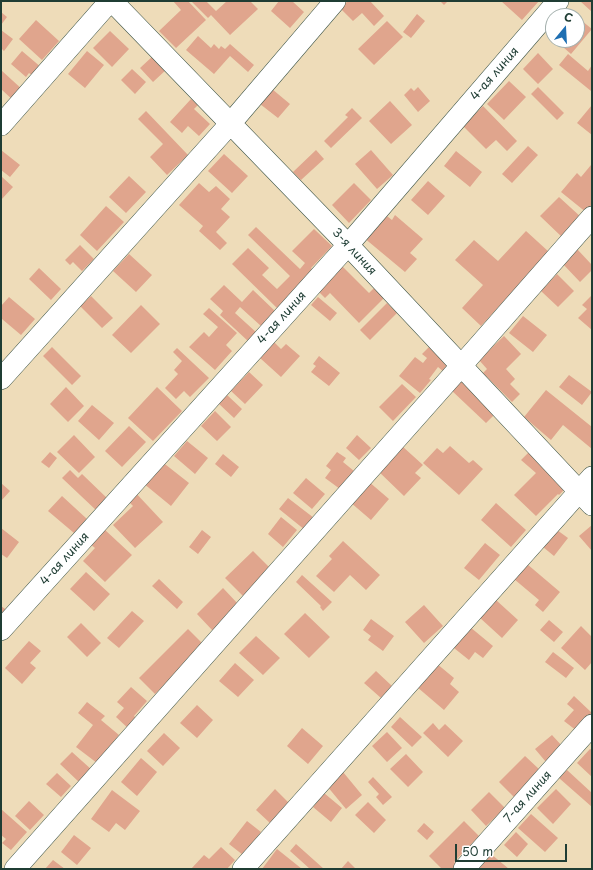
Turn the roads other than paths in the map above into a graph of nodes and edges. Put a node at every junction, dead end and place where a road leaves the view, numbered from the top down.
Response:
1 (111, 1) edge
2 (335, 1) edge
3 (558, 1) edge
4 (230, 124) junction
5 (1, 125) edge
6 (592, 217) edge
7 (348, 245) junction
8 (461, 366) junction
9 (1, 379) edge
10 (588, 491) edge
11 (1, 630) edge
12 (592, 725) edge
13 (16, 869) edge
14 (243, 869) edge
15 (464, 869) edge

1 - 4 street, 3-я линия
1 - 5 street
2 - 4 street
3 - 7 street, 4-ая линия
4 - 7 street, 3-я линия
4 - 9 street
6 - 8 street
7 - 8 street, 3-я линия
7 - 11 street, 4-ая линия
8 - 10 street, 3-я линия
8 - 13 street
10 - 14 street
12 - 15 street, 7-ая линия

